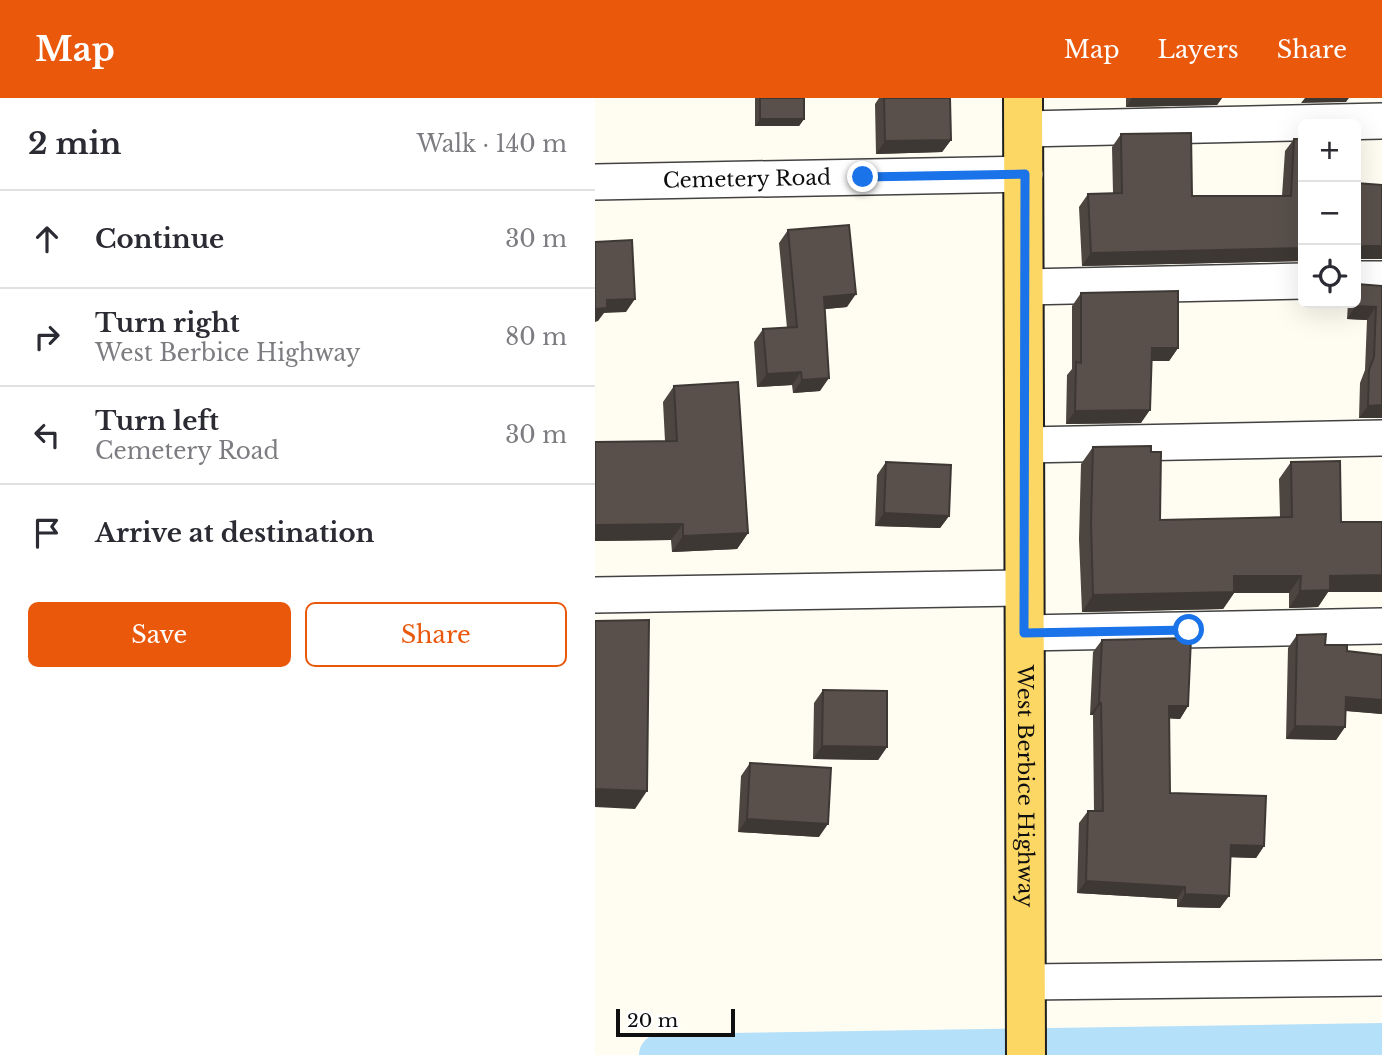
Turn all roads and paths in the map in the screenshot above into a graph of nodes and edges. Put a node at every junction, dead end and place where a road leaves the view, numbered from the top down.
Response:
1 (1023, 113) edge
2 (1382, 121) edge
3 (1025, 174) junction
4 (595, 182) edge
5 (1361, 279) edge
6 (1382, 279) edge
7 (1298, 281) edge
8 (1024, 287) junction
9 (1382, 438) edge
10 (1024, 445) junction
11 (1024, 587) junction
12 (595, 595) edge
13 (1382, 626) edge
14 (1024, 633) junction
15 (1382, 978) edge
16 (1027, 982) junction
17 (1026, 1055) edge

1 - 2 street
1 - 3 main road, West Berbice Highway
3 - 4 street, Cemetery Road
3 - 8 main road, West Berbice Highway
5 - 6 street
7 - 8 street
8 - 10 main road, West Berbice Highway
9 - 10 street
10 - 11 main road, West Berbice Highway
11 - 12 street
11 - 14 main road, West Berbice Highway
13 - 14 street
14 - 16 main road, West Berbice Highway
15 - 16 street
16 - 17 main road, West Berbice Highway

